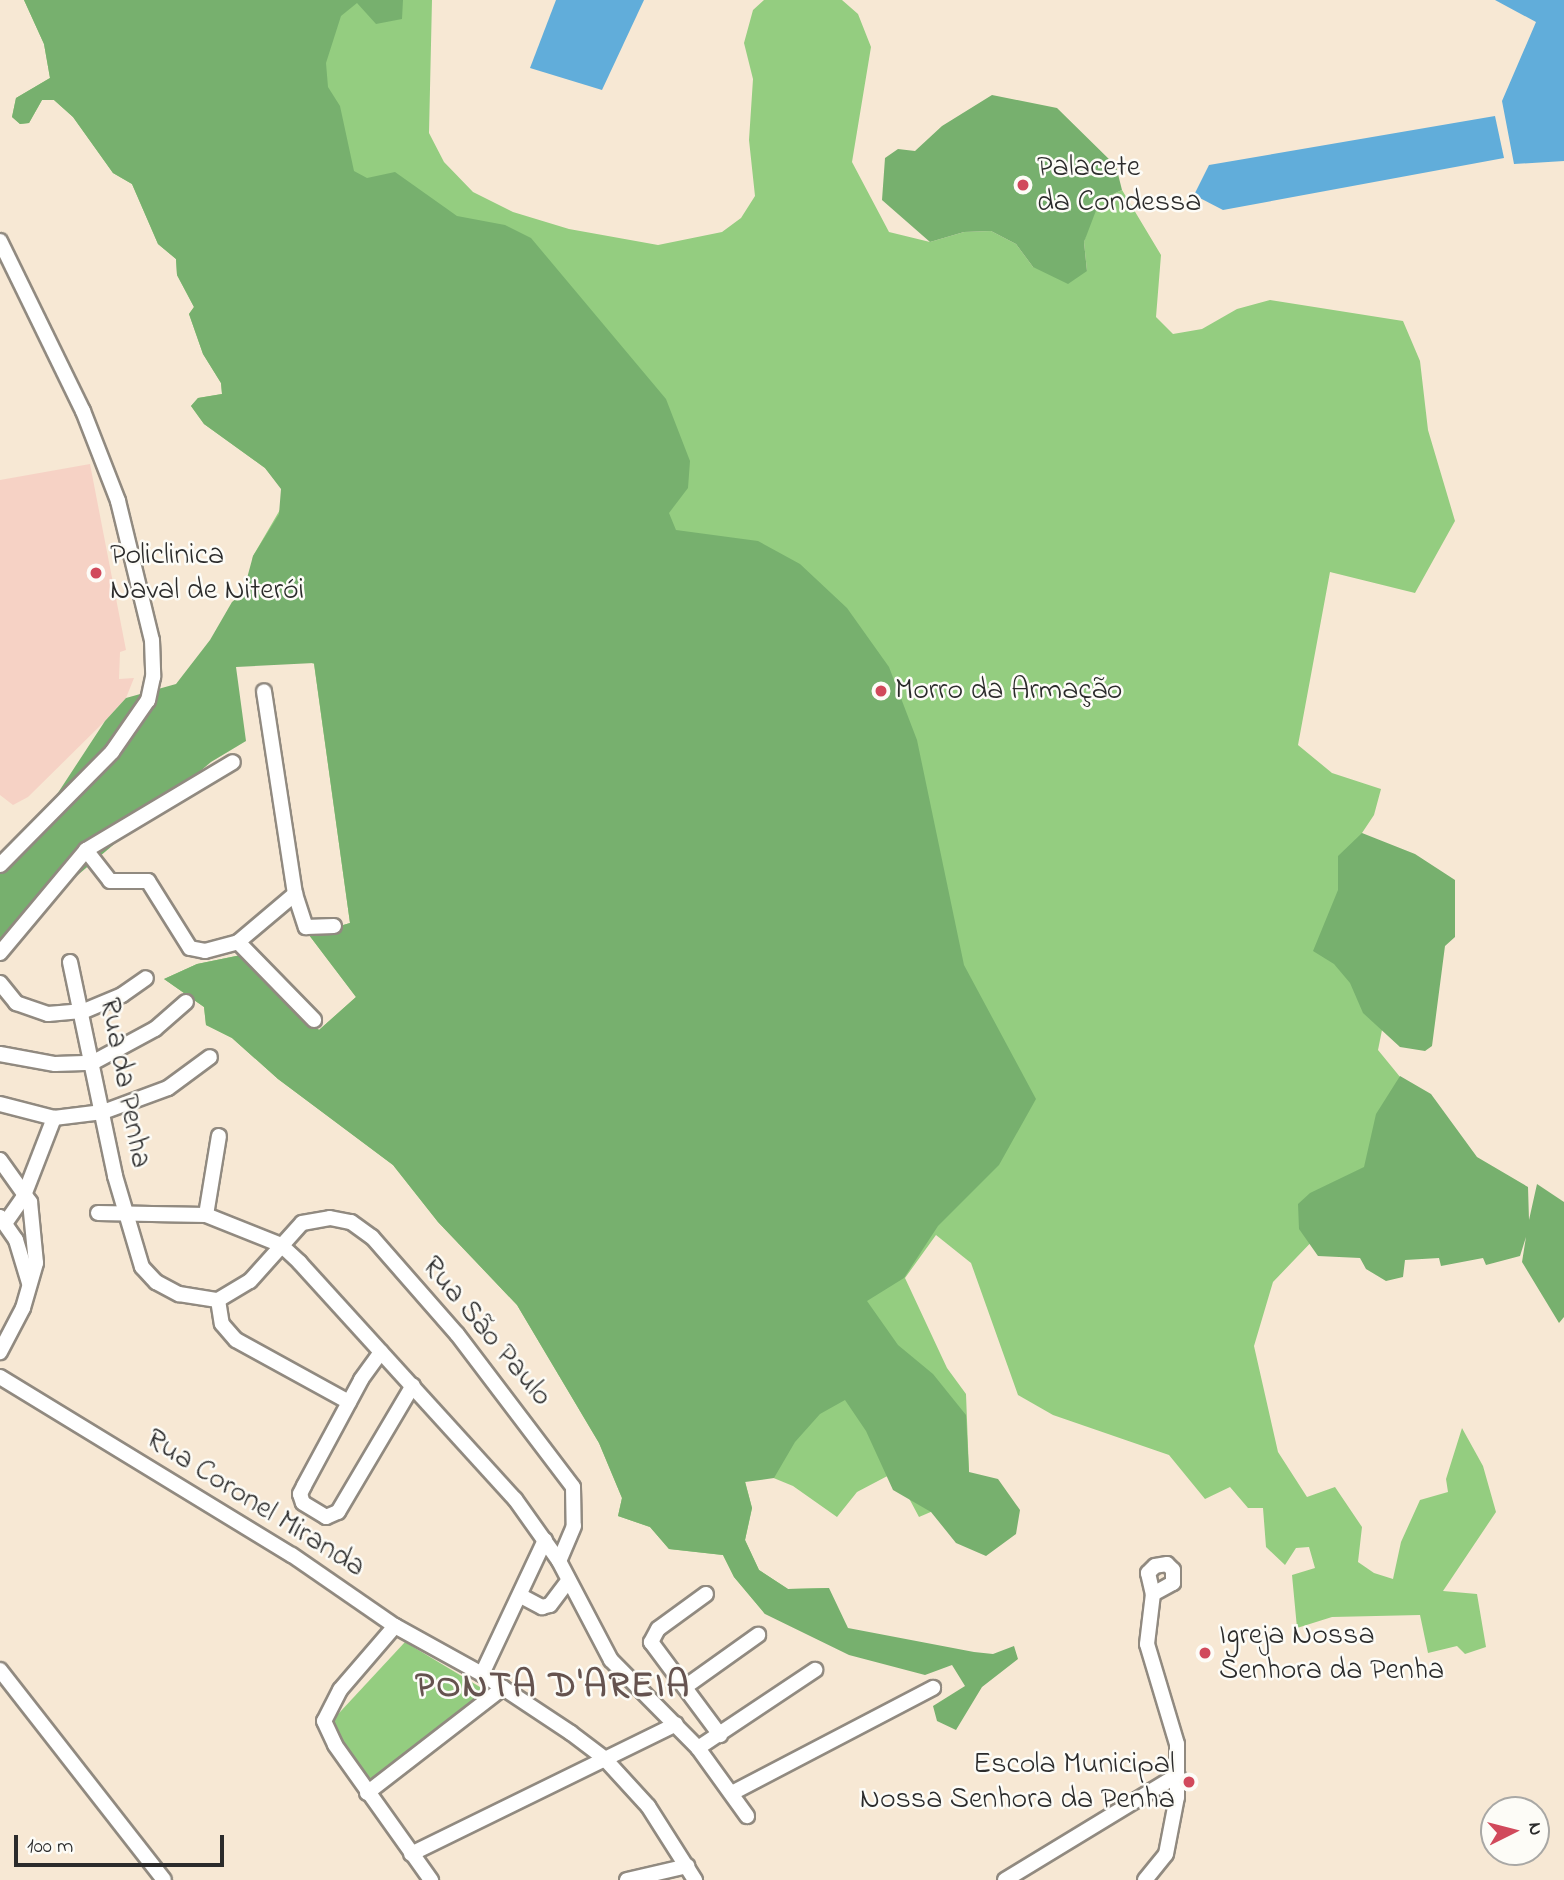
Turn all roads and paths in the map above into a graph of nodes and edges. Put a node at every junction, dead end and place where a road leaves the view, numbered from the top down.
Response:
1 (0, 241) edge
2 (264, 691) dead end
3 (233, 762) dead end
4 (86, 850) junction
5 (0, 865) edge
6 (295, 894) junction
7 (334, 926) dead end
8 (238, 942) junction
9 (0, 953) edge
10 (70, 962) dead end
11 (146, 978) dead end
12 (0, 983) edge
13 (186, 1002) dead end
14 (84, 1011) junction
15 (314, 1020) dead end
16 (0, 1054) edge
17 (210, 1056) dead end
18 (92, 1063) junction
19 (0, 1104) edge
20 (103, 1112) junction
21 (54, 1118) junction
22 (219, 1136) dead end
23 (0, 1160) edge
24 (26, 1191) junction
25 (98, 1213) dead end
26 (125, 1215) junction
27 (206, 1216) junction
28 (3, 1219) edge
29 (281, 1245) junction
30 (30, 1288) junction
31 (218, 1300) junction
32 (0, 1352) edge
33 (381, 1352) junction
34 (0, 1377) edge
35 (413, 1385) junction
36 (349, 1402) junction
37 (545, 1540) junction
38 (559, 1561) junction
39 (568, 1581) junction
40 (706, 1594) dead end
41 (521, 1596) junction
42 (1152, 1600) dead end
43 (395, 1626) junction
44 (758, 1635) dead end
45 (0, 1670) edge
46 (815, 1670) dead end
47 (482, 1674) junction
48 (685, 1686) junction
49 (503, 1688) junction
50 (933, 1688) dead end
51 (676, 1724) junction
52 (720, 1735) junction
53 (698, 1748) junction
54 (604, 1758) junction
55 (1178, 1775) junction
56 (367, 1793) junction
57 (732, 1793) junction
58 (747, 1816) dead end
59 (411, 1854) junction
60 (687, 1866) junction
61 (164, 1880) edge
62 (431, 1880) edge
63 (627, 1880) edge
64 (695, 1880) edge
65 (1005, 1880) edge
66 (1145, 1880) edge

1 - 5 street
2 - 6 street
3 - 4 street
4 - 8 street
4 - 9 street
6 - 7 street
6 - 8 street
8 - 15 street
10 - 14 street, Rua da Penha
11 - 14 street
12 - 14 street
13 - 18 street
14 - 18 street, Rua da Penha
16 - 18 street
17 - 20 street
18 - 20 street, Rua da Penha
19 - 21 street
20 - 21 street
20 - 26 street, Rua da Penha
21 - 24 street
22 - 27 street
23 - 24 street
24 - 28 street
24 - 30 street
25 - 26 street
26 - 27 street
26 - 31 street, Rua da Penha
27 - 29 street
28 - 30 street
29 - 31 street, Rua São Paulo
29 - 33 street
29 - 38 street, Rua São Paulo
30 - 32 street
31 - 36 street
33 - 35 street
33 - 36 street
34 - 43 street, Rua Coronel Miranda
35 - 36 street
35 - 37 street
37 - 38 street
37 - 41 street
38 - 39 street
39 - 41 street
39 - 51 street
40 - 48 street
41 - 47 street
42 - 55 street
43 - 47 street, Rua Coronel Miranda
43 - 56 street
44 - 48 street
45 - 61 street
46 - 52 street
47 - 49 street, Rua Coronel Miranda
48 - 52 street
49 - 54 street, Rua Coronel Miranda
49 - 56 street
50 - 57 street
51 - 53 street
51 - 54 street
52 - 53 street
53 - 57 street
54 - 59 street
54 - 60 street, Rua Coronel Miranda
55 - 65 street
55 - 66 street
56 - 59 street
57 - 58 street
59 - 62 street
60 - 63 street
60 - 64 street, Rua Coronel Miranda

